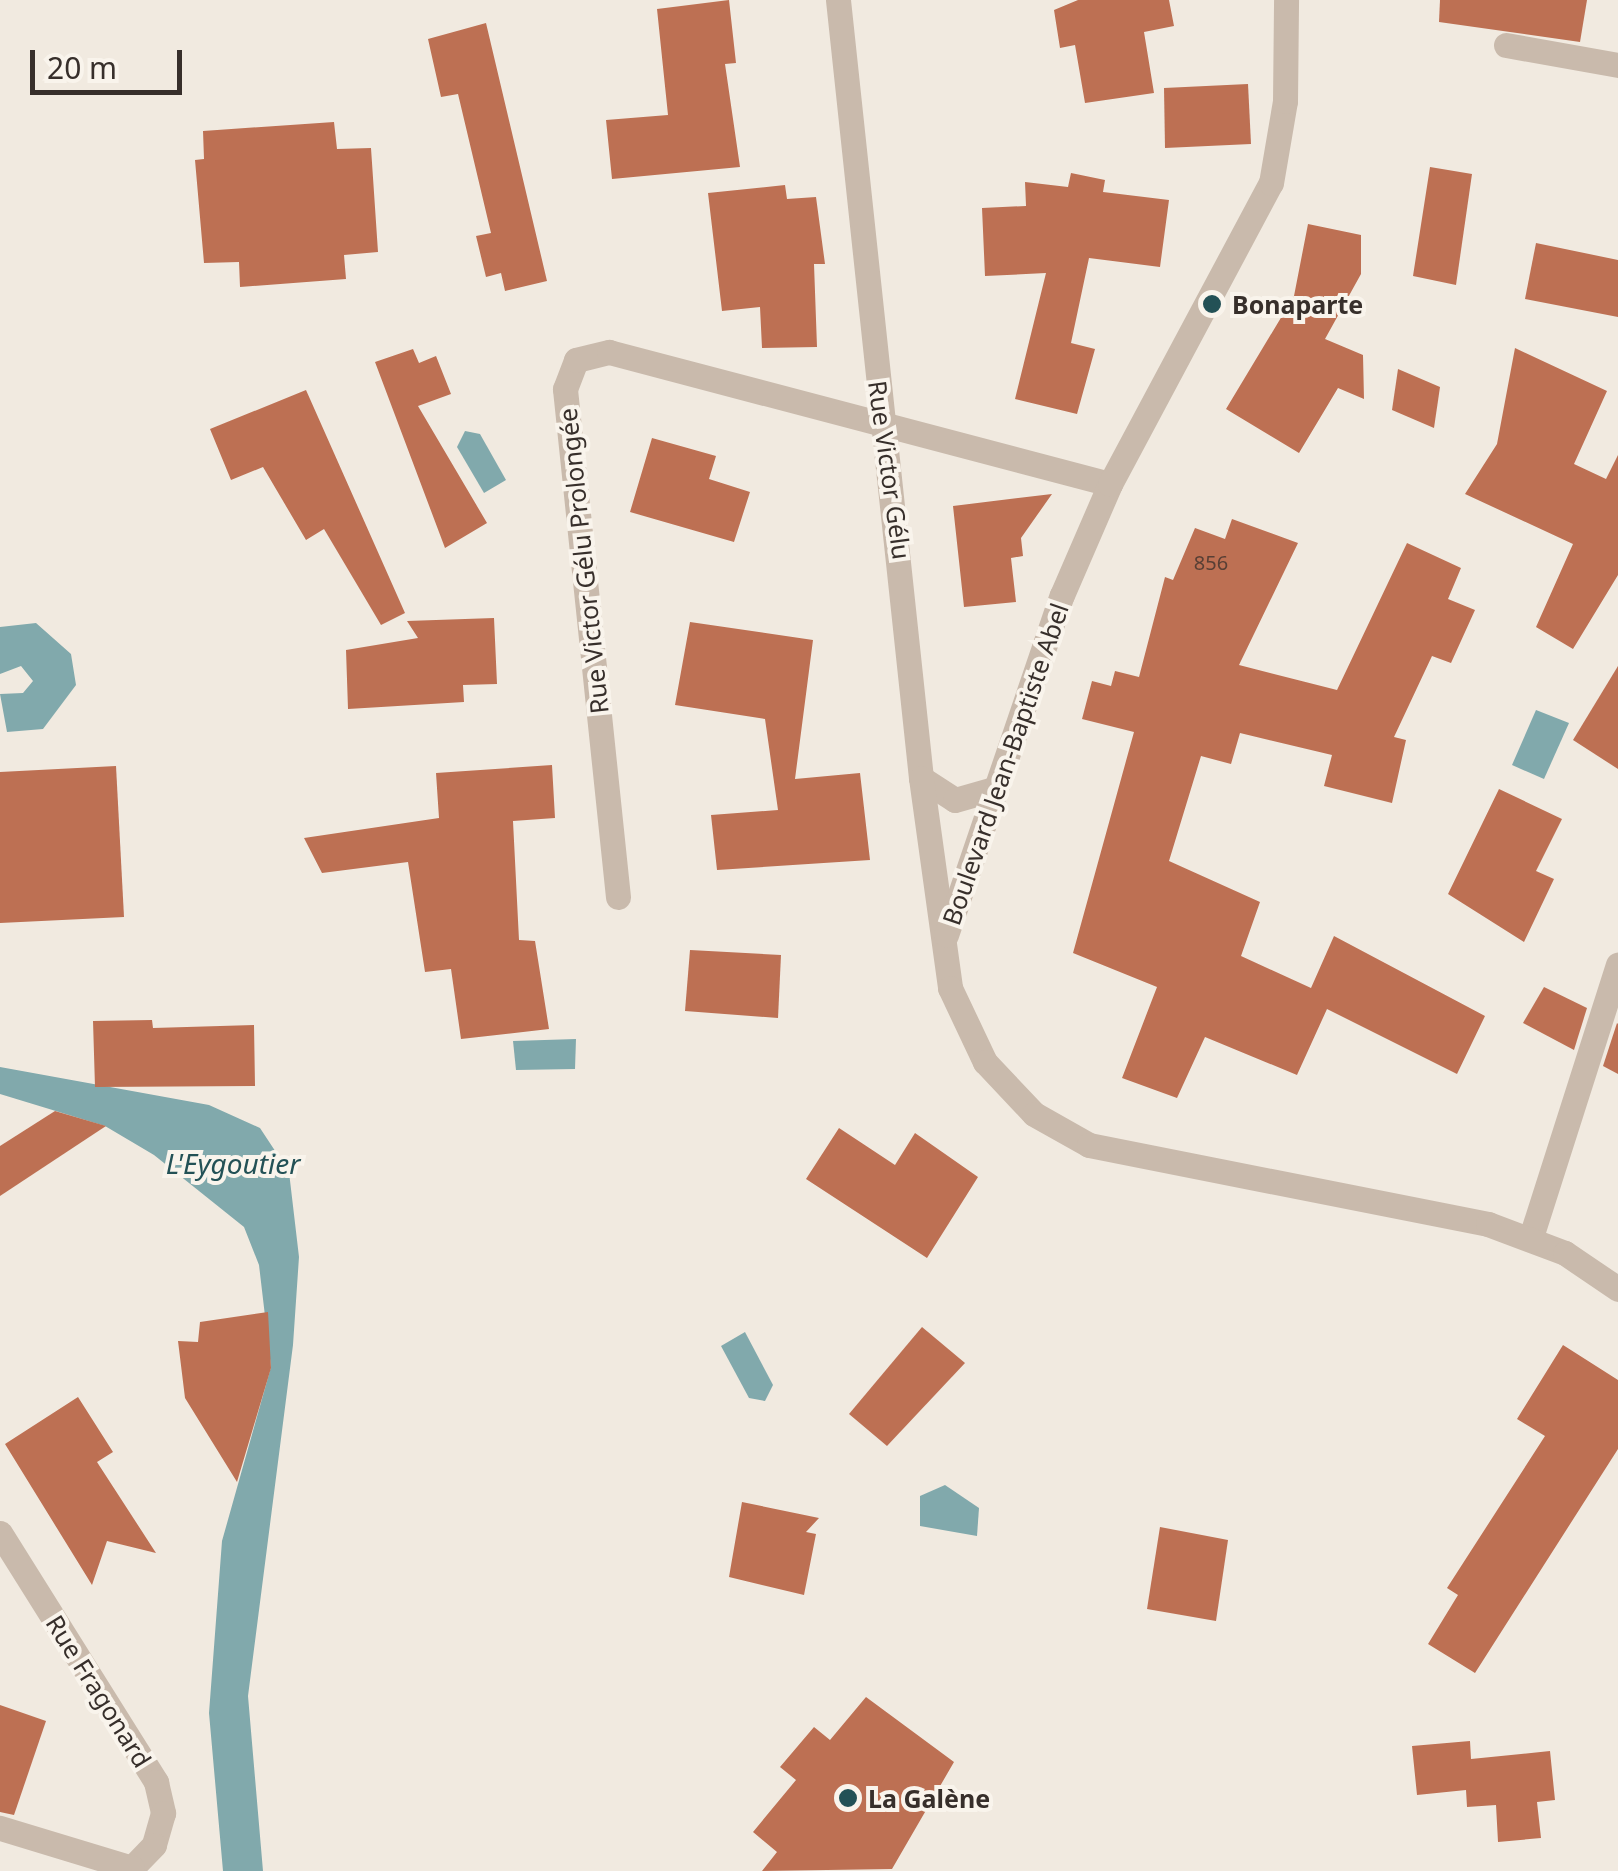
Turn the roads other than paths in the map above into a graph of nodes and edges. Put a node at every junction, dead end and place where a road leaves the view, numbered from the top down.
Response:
1 (838, 0) edge
2 (1286, 0) edge
3 (1506, 45) dead end
4 (1618, 64) edge
5 (888, 423) junction
6 (1110, 484) junction
7 (921, 778) junction
8 (994, 789) junction
9 (618, 897) dead end
10 (944, 940) junction
11 (1618, 965) edge
12 (1531, 1238) junction
13 (1618, 1289) edge
14 (0, 1533) edge
15 (0, 1828) edge

1 - 5 street, Rue Victor Gélu
2 - 6 street, Boulevard Jean-Baptiste Abel
3 - 4 street
5 - 6 street, Rue Victor Gélu Prolongée
5 - 7 street, Rue Victor Gélu
5 - 9 street, Rue Victor Gélu Prolongée
6 - 8 street, Boulevard Jean-Baptiste Abel
7 - 8 street
7 - 10 street, Rue Victor Gélu
8 - 10 street, Boulevard Jean-Baptiste Abel
10 - 12 street, Boulevard Jean-Baptiste Abel
11 - 12 street
12 - 13 street, Boulevard Jean-Baptiste Abel
14 - 15 street, Rue Fragonard

